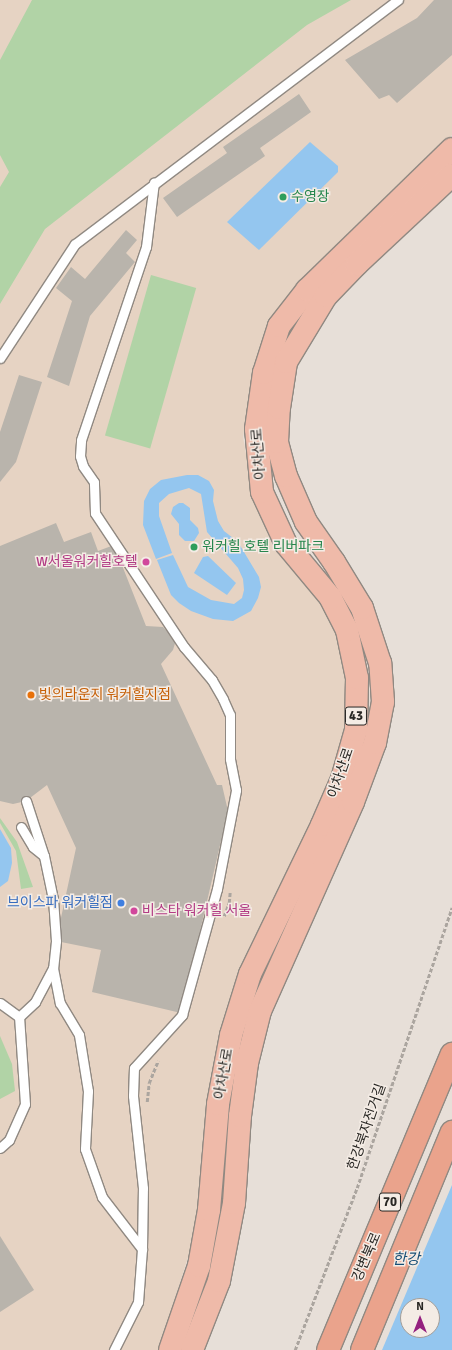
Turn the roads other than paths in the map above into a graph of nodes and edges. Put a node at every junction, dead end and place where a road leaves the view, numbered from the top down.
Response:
1 (398, 0) edge
2 (452, 149) edge
3 (452, 175) edge
4 (154, 182) junction
5 (0, 358) edge
6 (26, 801) dead end
7 (21, 827) dead end
8 (44, 856) junction
9 (52, 968) junction
10 (0, 1003) edge
11 (19, 1016) junction
12 (452, 1054) edge
13 (452, 1132) edge
14 (0, 1148) edge
15 (142, 1249) junction
16 (114, 1350) edge
17 (170, 1350) edge
18 (192, 1350) edge
19 (328, 1350) edge
20 (362, 1350) edge

1 - 4 lane
2 - 17 main road, 아차산로 / 43
3 - 18 main road, 아차산로 / 43
4 - 5 lane
4 - 15 lane
6 - 8 lane
7 - 8 lane
8 - 9 lane
9 - 11 lane
9 - 15 lane
10 - 11 lane
11 - 14 lane
12 - 19 highway, 강변북로 / 70
13 - 20 highway, 70
15 - 16 lane

